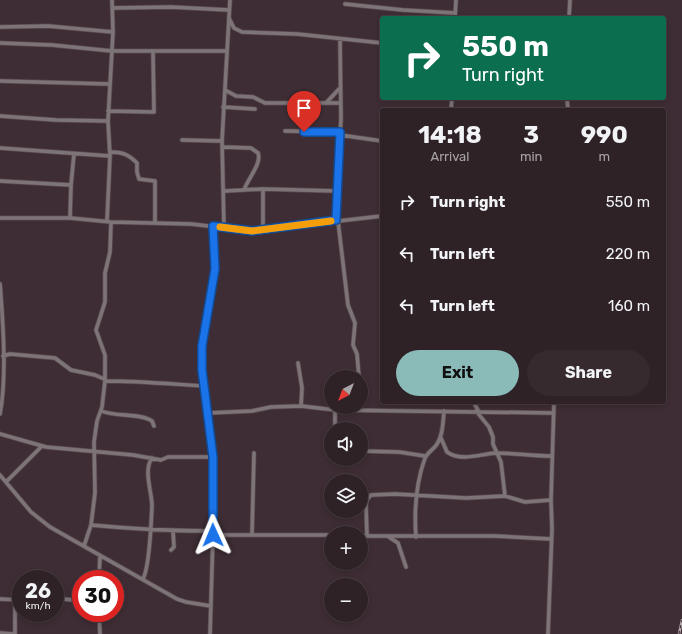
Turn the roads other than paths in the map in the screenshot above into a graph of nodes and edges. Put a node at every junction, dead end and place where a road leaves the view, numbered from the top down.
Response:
1 (112, 0) edge
2 (230, 0) edge
3 (456, 0) edge
4 (570, 0) edge
5 (345, 4) dead end
6 (112, 8) junction
7 (229, 10) junction
8 (455, 13) joint
9 (569, 16) edge
10 (228, 17) junction
11 (0, 27) edge
12 (113, 32) junction
13 (340, 39) junction
14 (0, 43) edge
15 (380, 43) edge
16 (112, 51) junction
17 (226, 51) junction
18 (153, 52) junction
19 (0, 81) edge
20 (109, 84) junction
21 (339, 88) junction
22 (225, 90) junction
23 (326, 103) junction
24 (340, 103) junction
25 (223, 107) junction
26 (255, 109) dead end
27 (108, 111) junction
28 (0, 116) edge
29 (108, 121) junction
30 (285, 131) dead end
31 (340, 134) junction
32 (182, 140) dead end
33 (222, 141) junction
34 (380, 142) edge
35 (223, 147) junction
36 (0, 148) edge
37 (74, 154) junction
38 (110, 154) junction
39 (0, 181) edge
40 (71, 185) junction
41 (262, 189) junction
42 (244, 190) junction
43 (225, 191) junction
44 (336, 191) junction
45 (380, 216) edge
46 (0, 218) edge
47 (70, 218) junction
48 (337, 220) junction
49 (109, 222) junction
50 (155, 223) junction
51 (213, 226) junction
52 (224, 228) junction
53 (263, 229) junction
54 (0, 284) edge
55 (3, 356) junction
56 (298, 363) dead end
57 (359, 370) edge
58 (105, 380) junction
59 (204, 386) junction
60 (473, 404) edge
61 (474, 404) edge
62 (554, 404) edge
63 (301, 406) junction
64 (368, 408) edge
65 (324, 409) edge
66 (101, 411) junction
67 (444, 411) junction
68 (469, 411) junction
69 (477, 412) junction
70 (208, 413) junction
71 (554, 413) junction
72 (0, 414) edge
73 (154, 426) dead end
74 (0, 434) edge
75 (441, 438) junction
76 (42, 446) junction
77 (368, 451) edge
78 (94, 452) junction
79 (254, 452) dead end
80 (497, 453) junction
81 (425, 456) junction
82 (552, 456) junction
83 (213, 457) junction
84 (152, 458) junction
85 (0, 475) edge
86 (6, 482) junction
87 (416, 495) junction
88 (505, 496) junction
89 (551, 500) junction
90 (91, 525) junction
91 (367, 526) edge
92 (150, 529) junction
93 (173, 531) junction
94 (213, 533) junction
95 (252, 535) junction
96 (324, 535) edge
97 (368, 536) edge
98 (388, 536) junction
99 (416, 536) junction
100 (551, 539) junction
101 (84, 546) junction
102 (171, 550) dead end
103 (100, 555) junction
104 (406, 567) dead end
105 (99, 570) edge
106 (143, 579) junction
107 (0, 599) edge
108 (12, 600) edge
109 (211, 606) junction
110 (14, 622) edge
111 (99, 622) edge
112 (0, 633) edge
113 (14, 634) edge
114 (100, 634) edge
115 (210, 634) edge
116 (548, 634) edge

1 - 6 street
2 - 7 street
3 - 8 street
4 - 9 street
5 - 8 street
6 - 7 street
6 - 12 street
7 - 10 street
10 - 13 street
10 - 17 street
11 - 12 street
12 - 16 street
13 - 15 street
13 - 21 street
14 - 16 street
16 - 18 street
16 - 20 street
17 - 18 street
17 - 22 street
18 - 27 street
19 - 20 street
20 - 27 street
21 - 23 street
21 - 24 street
22 - 23 street
22 - 25 street
23 - 24 street
24 - 31 street
25 - 26 street
25 - 33 street
27 - 29 street
28 - 29 street
29 - 38 street
30 - 31 street
31 - 34 street
31 - 44 street
32 - 33 street
33 - 35 street
35 - 42 street
35 - 43 street
36 - 37 street
37 - 38 street
37 - 40 street
38 - 49 street
38 - 50 street
39 - 40 street
40 - 47 street
41 - 42 street
41 - 44 street
41 - 53 street
42 - 43 street
43 - 52 street
44 - 48 street
45 - 48 street
46 - 47 street
47 - 49 street
48 - 53 street
48 - 57 street
49 - 50 street
49 - 58 street
50 - 51 street
51 - 52 street
51 - 59 street
52 - 53 street
54 - 55 street
55 - 58 street
55 - 72 street
56 - 63 street
58 - 59 street
58 - 66 street
59 - 70 street
60 - 68 street
61 - 69 street
62 - 71 street
63 - 65 street
63 - 70 street
64 - 67 street
66 - 73 street
66 - 78 street
67 - 68 street
67 - 75 street
68 - 69 street
69 - 71 street
69 - 80 street
70 - 83 street
71 - 82 street
74 - 76 street
75 - 80 street
75 - 81 street
76 - 78 street
76 - 86 street
77 - 81 street
78 - 84 street
78 - 90 street
79 - 95 street
80 - 82 street
80 - 88 street
81 - 87 street
82 - 89 street
83 - 84 street
83 - 94 street
84 - 92 street
85 - 86 street
86 - 101 street
87 - 88 street
87 - 91 street
87 - 99 street
88 - 89 street
89 - 100 street
90 - 92 street
90 - 101 street
92 - 93 street
92 - 106 street
93 - 94 street
93 - 102 street
94 - 95 street
94 - 109 street
95 - 96 street
97 - 98 street
98 - 99 street
98 - 104 street
99 - 100 street
100 - 116 street
101 - 103 street
103 - 105 street
103 - 106 street
106 - 109 street
107 - 108 street
109 - 115 street
110 - 113 street
111 - 114 street
112 - 113 street

